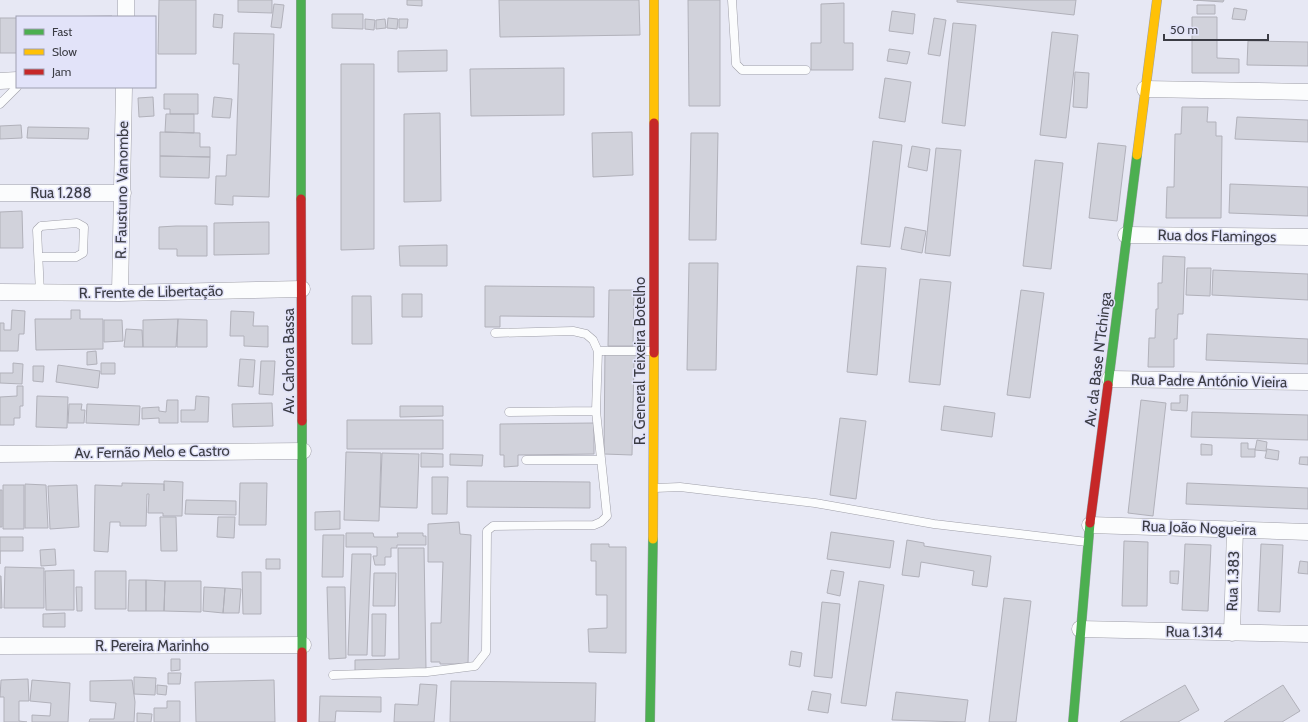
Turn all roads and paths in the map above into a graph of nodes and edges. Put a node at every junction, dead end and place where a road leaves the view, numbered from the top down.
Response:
1 (126, 0) edge
2 (302, 0) edge
3 (654, 0) edge
4 (732, 0) edge
5 (1157, 0) edge
6 (126, 16) edge
7 (806, 70) dead end
8 (16, 80) edge
9 (0, 81) edge
10 (16, 88) edge
11 (124, 88) edge
12 (1145, 89) junction
13 (1308, 92) edge
14 (0, 104) edge
15 (123, 192) junction
16 (0, 193) edge
17 (1126, 235) junction
18 (1308, 237) edge
19 (39, 257) junction
20 (302, 289) junction
21 (0, 292) edge
22 (40, 293) junction
23 (120, 293) junction
24 (495, 333) dead end
25 (654, 351) junction
26 (598, 352) junction
27 (1110, 379) junction
28 (1308, 382) edge
29 (596, 411) junction
30 (509, 412) dead end
31 (303, 450) junction
32 (0, 454) edge
33 (526, 460) dead end
34 (601, 460) junction
35 (654, 488) junction
36 (1090, 525) junction
37 (1235, 529) junction
38 (1308, 532) edge
39 (1088, 542) junction
40 (1080, 629) junction
41 (1232, 633) junction
42 (1308, 634) edge
43 (303, 645) junction
44 (0, 646) edge
45 (333, 676) dead end
46 (302, 722) edge
47 (650, 722) edge
48 (1073, 722) edge

1 - 6 street
2 - 20 street, Av. Cahora Bassa
3 - 25 street, R. General Teixeira Botelho
4 - 7 lane
5 - 12 street, Av. da Base N'Tchinga
8 - 9 street
10 - 14 lane
11 - 15 street, R. Faustuno Vanombe
12 - 13 street
12 - 17 street, Av. da Base N'Tchinga
15 - 16 street, Rua 1.288
15 - 23 street, R. Faustuno Vanombe
17 - 18 street, Rua dos Flamingos
17 - 27 street, Av. da Base N'Tchinga
19 - 19 lane
19 - 22 lane
20 - 23 street, R. Frente de Libertação
20 - 31 street, Av. Cahora Bassa
21 - 22 street, R. Frente de Libertação
22 - 23 street, R. Frente de Libertação
24 - 26 lane
25 - 26 lane
25 - 35 street, R. General Teixeira Botelho
26 - 29 lane
27 - 28 street, Rua Padre António Vieira
27 - 36 street, Av. da Base N'Tchinga
29 - 30 lane
29 - 34 lane
31 - 32 street, Av. Fernão Melo e Castro
31 - 43 street, Av. Cahora Bassa
33 - 34 lane
34 - 45 lane
35 - 39 lane
35 - 47 street, R. General Teixeira Botelho
36 - 37 street, Rua João Nogueira
36 - 39 street, Av. da Base N'Tchinga
37 - 38 street, Rua João Nogueira
37 - 41 street, Rua 1.383
39 - 40 street, Av. da Base N'Tchinga
40 - 41 street, Rua 1.314
40 - 48 street, Av. da Base N'Tchinga
41 - 42 street, Rua 1.314
43 - 44 street, R. Pereira Marinho
43 - 46 street, Av. Cahora Bassa

